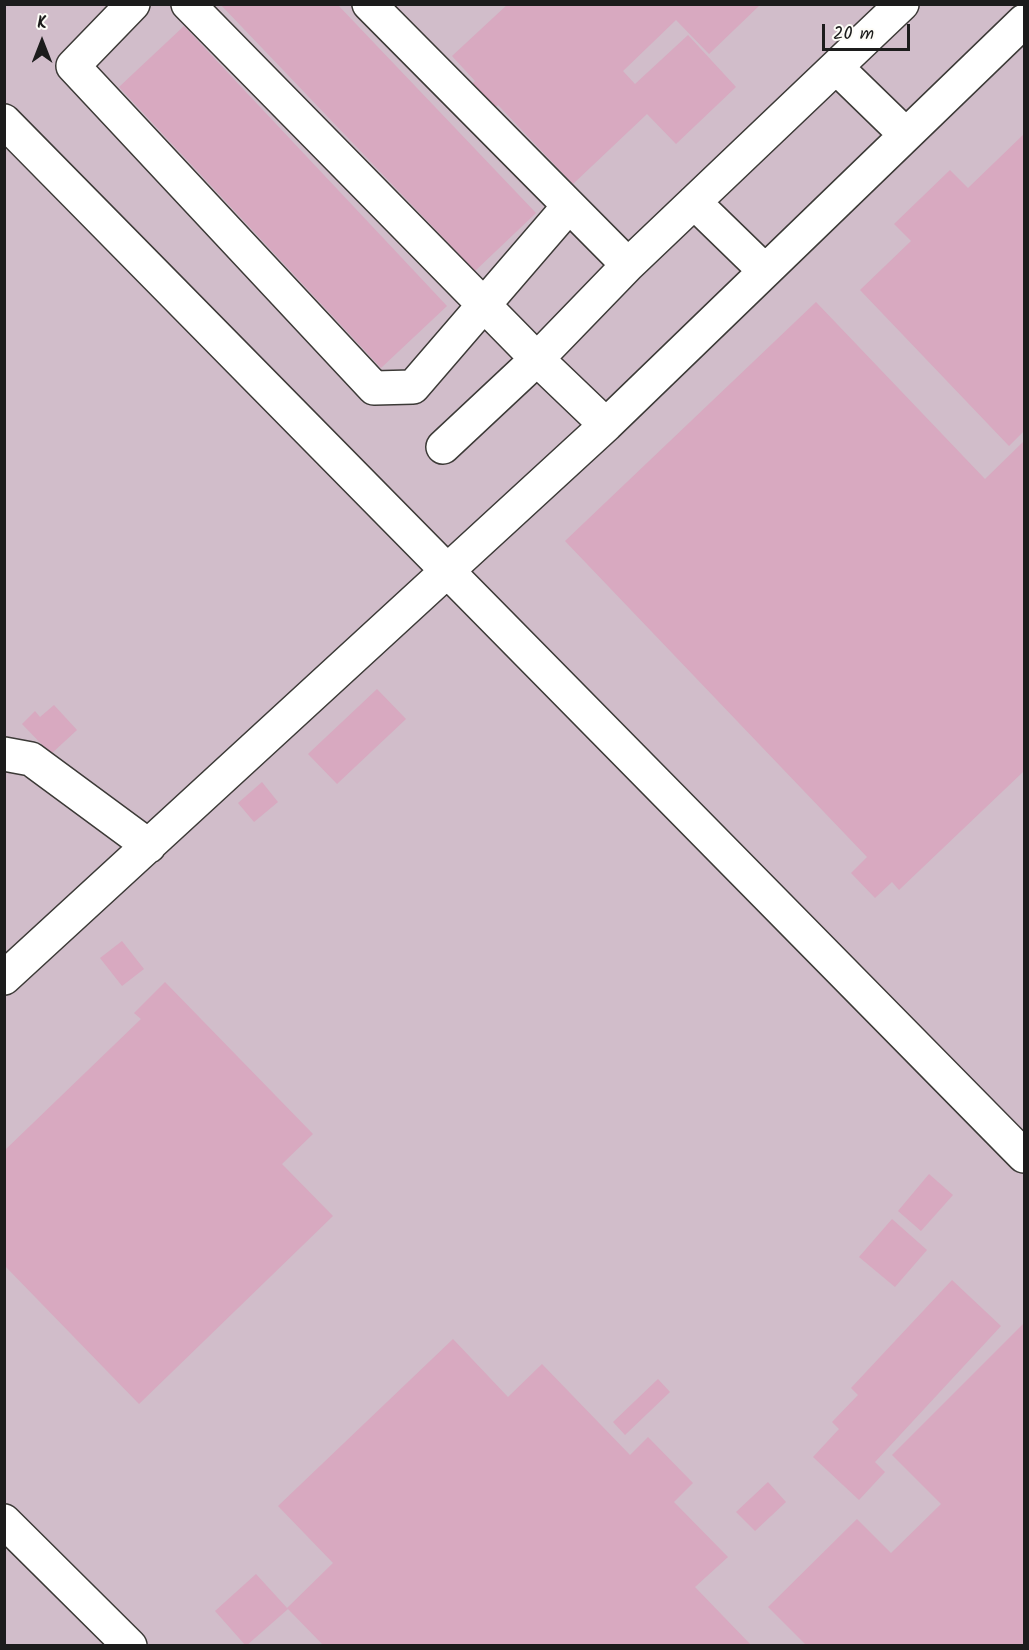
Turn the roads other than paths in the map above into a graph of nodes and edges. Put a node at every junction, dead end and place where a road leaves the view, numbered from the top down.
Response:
1 (133, 4) edge
2 (188, 4) edge
3 (369, 4) edge
4 (902, 4) edge
5 (1024, 21) edge
6 (836, 67) junction
7 (4, 121) edge
8 (906, 135) junction
9 (694, 202) junction
10 (569, 206) junction
11 (628, 265) junction
12 (765, 271) junction
13 (484, 304) junction
14 (537, 359) junction
15 (606, 425) junction
16 (442, 447) dead end
17 (448, 570) junction
18 (4, 754) edge
19 (149, 846) junction
20 (4, 978) edge
21 (1024, 1156) edge
22 (4, 1521) edge
23 (130, 1646) edge

1 - 13 street
2 - 13 street
3 - 10 street
4 - 6 street
5 - 8 street
6 - 8 street
6 - 9 street
7 - 17 street
8 - 12 street
9 - 11 street
9 - 12 street
10 - 11 street
10 - 13 street
11 - 14 street
12 - 15 street
13 - 14 street
14 - 15 street
14 - 16 street
15 - 17 street
17 - 19 street
17 - 21 street
18 - 19 street
19 - 20 street
22 - 23 street

